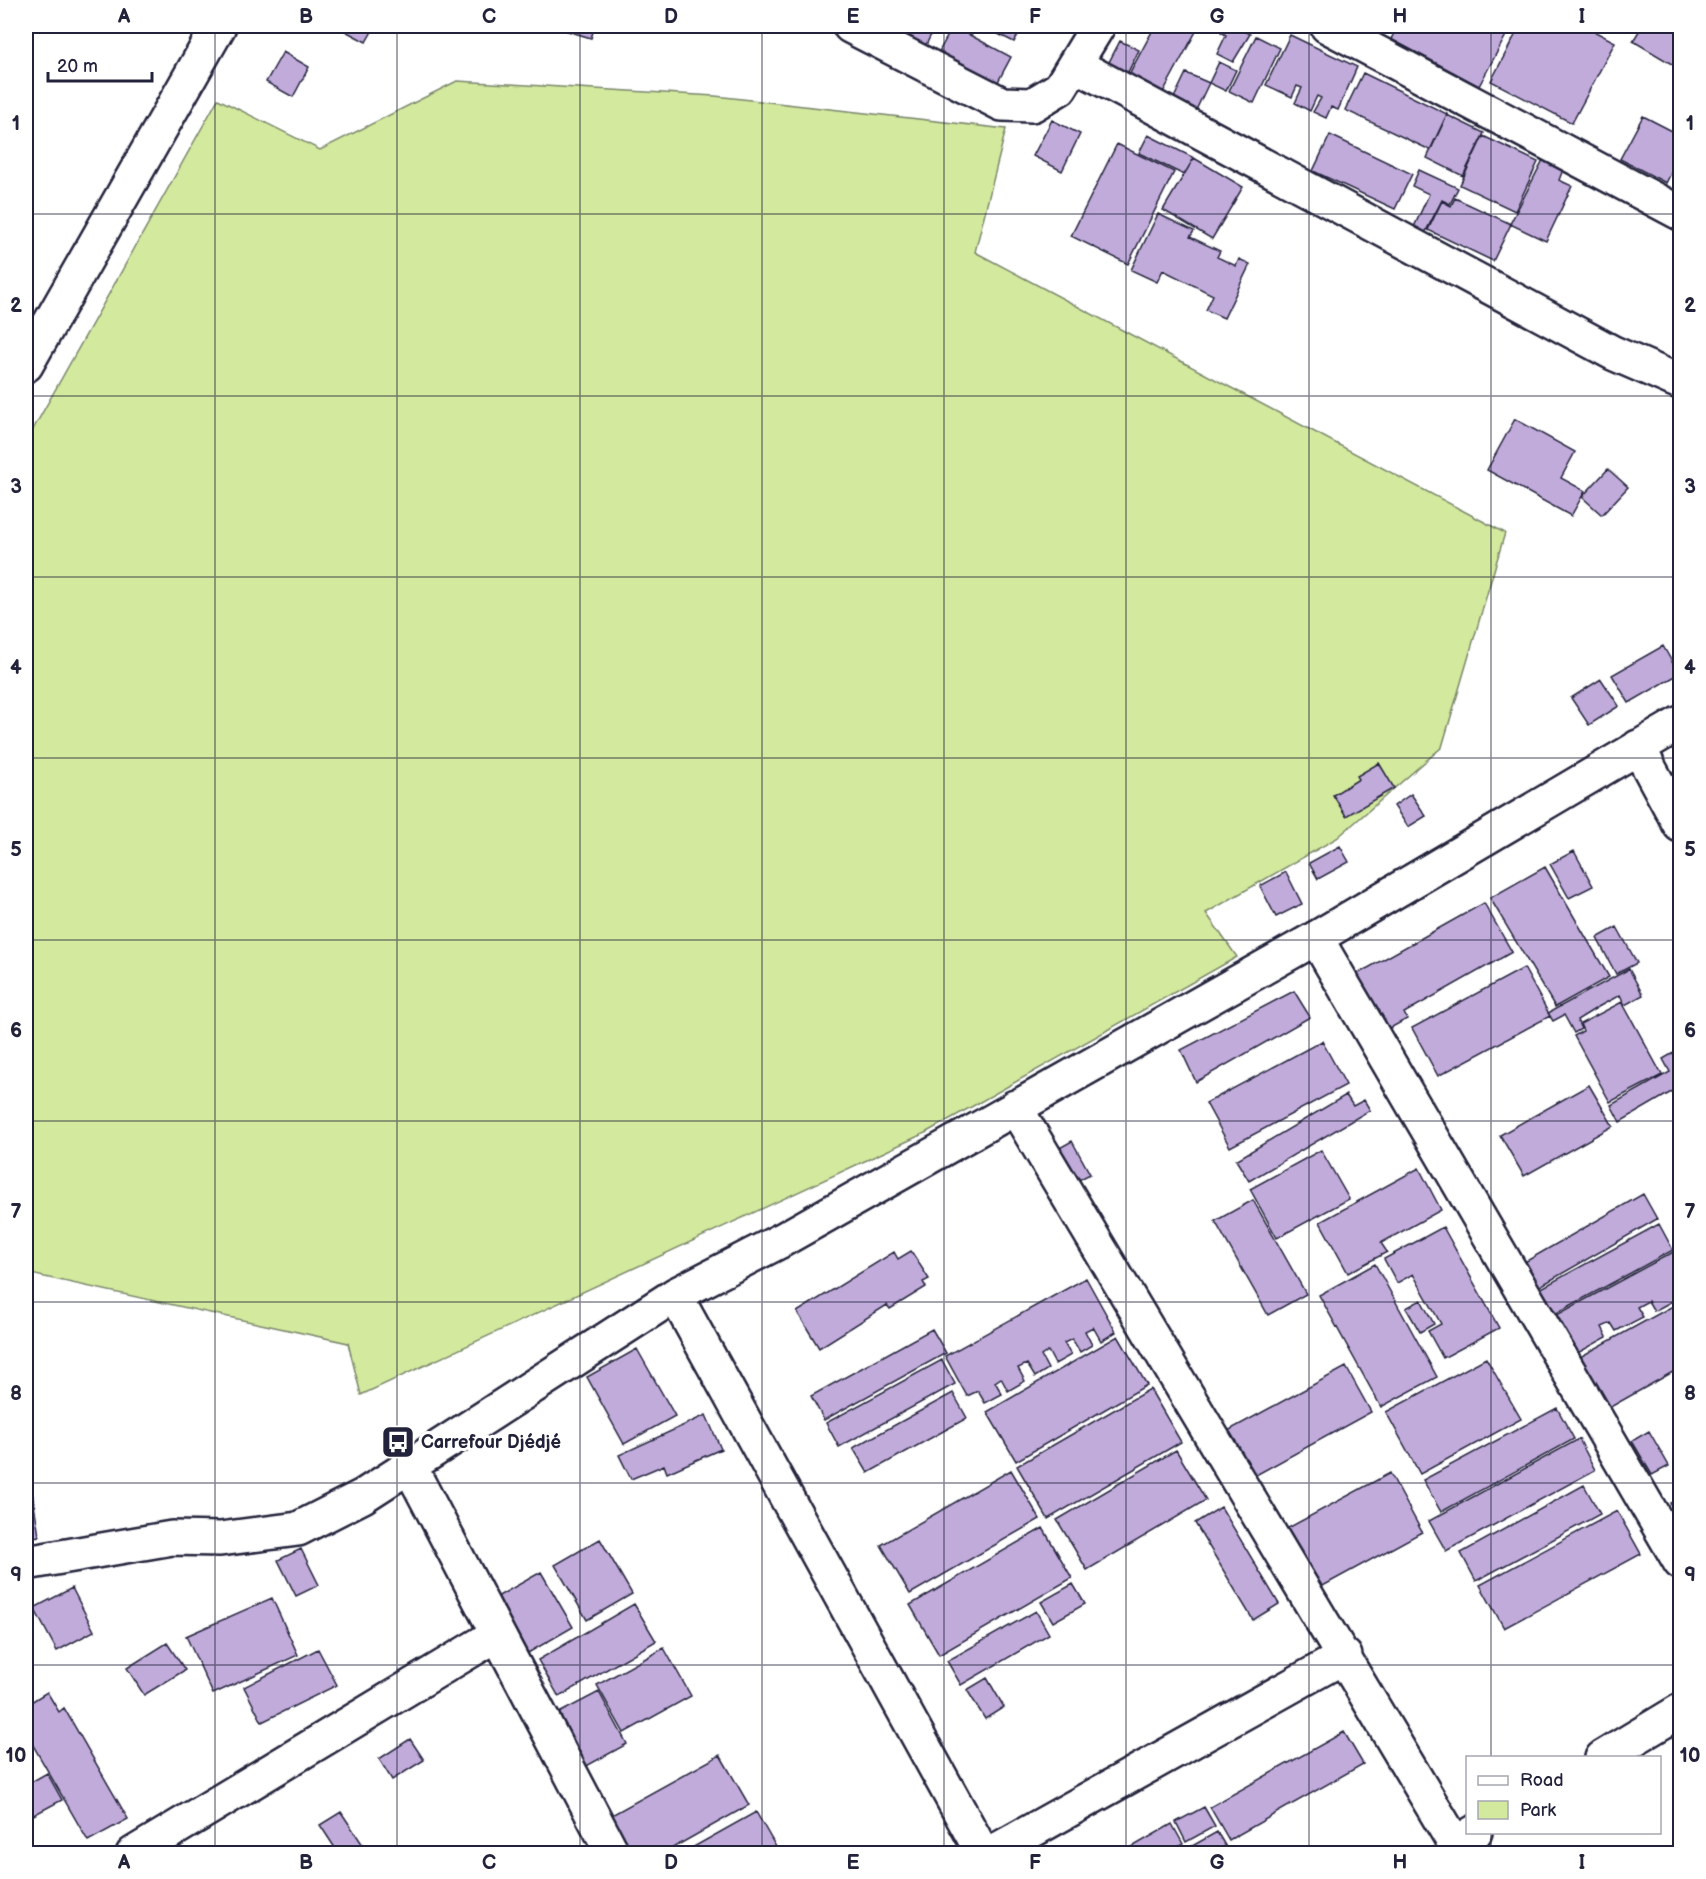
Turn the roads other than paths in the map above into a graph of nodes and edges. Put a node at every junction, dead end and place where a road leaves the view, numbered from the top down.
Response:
1 (850, 26) edge
2 (1098, 26) edge
3 (1326, 26) edge
4 (207, 29) edge
5 (1076, 65) junction
6 (1680, 213) edge
7 (26, 365) edge
8 (1680, 382) edge
9 (1680, 723) edge
10 (1638, 747) junction
11 (1680, 825) edge
12 (1316, 938) junction
13 (1015, 1107) junction
14 (675, 1295) junction
15 (410, 1467) junction
16 (1680, 1562) edge
17 (26, 1563) edge
18 (496, 1635) junction
19 (1345, 1656) junction
20 (1680, 1711) edge
21 (1605, 1756) edge
22 (1456, 1844) edge
23 (133, 1854) edge
24 (613, 1854) edge
25 (983, 1854) edge
26 (990, 1854) edge

1 - 5 street
2 - 5 street
3 - 6 street
4 - 7 street
5 - 8 street
9 - 10 street
10 - 11 street
10 - 12 street
12 - 13 street
12 - 16 street
13 - 14 street
13 - 19 street
14 - 15 street
14 - 25 street
15 - 17 street
15 - 18 street
18 - 23 street
18 - 24 street
19 - 22 street
19 - 26 street
20 - 21 street

